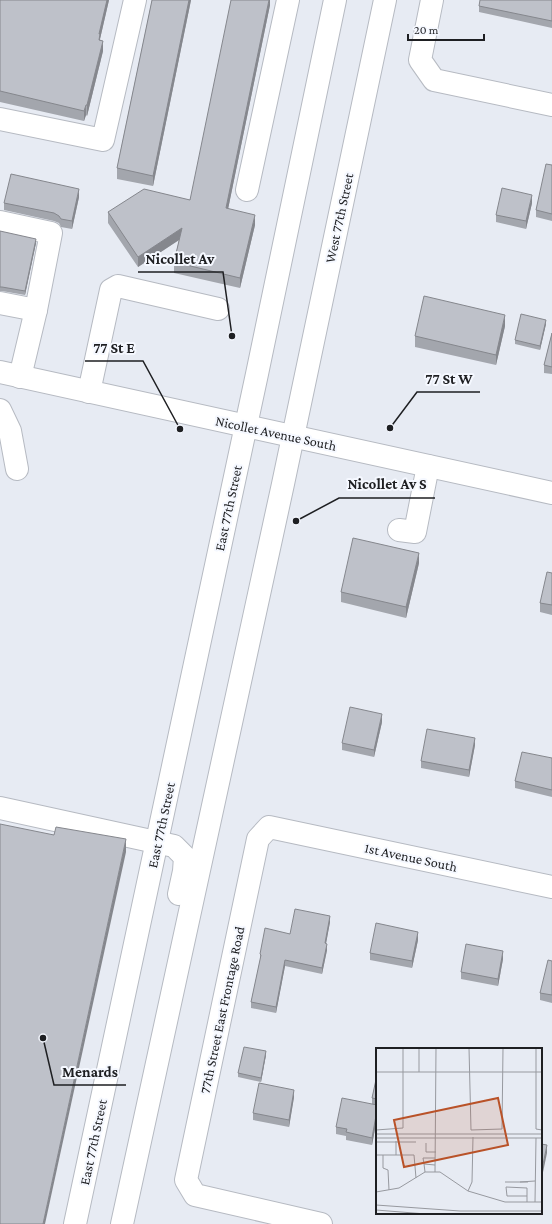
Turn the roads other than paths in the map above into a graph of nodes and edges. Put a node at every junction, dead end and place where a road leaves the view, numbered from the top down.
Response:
1 (135, 0) edge
2 (288, 0) edge
3 (335, 0) edge
4 (385, 0) edge
5 (432, 0) edge
6 (552, 105) edge
7 (0, 119) edge
8 (247, 190) dead end
9 (0, 222) edge
10 (0, 303) edge
11 (218, 309) dead end
12 (36, 310) junction
13 (10, 374) edge
14 (89, 392) junction
15 (0, 410) edge
16 (246, 426) junction
17 (293, 436) junction
18 (428, 466) junction
19 (17, 469) dead end
20 (552, 493) edge
21 (399, 530) dead end
22 (0, 808) edge
23 (269, 826) joint
24 (157, 842) junction
25 (552, 887) edge
26 (139, 1149) junction
27 (75, 1224) edge
28 (122, 1224) edge
29 (321, 1224) edge

1 - 7 street
2 - 8 street
3 - 16 street
4 - 17 street, West 77th Street
5 - 6 street
9 - 12 street
10 - 12 street
11 - 14 street
12 - 13 street
13 - 14 street, Nicollet Avenue South
14 - 16 street, Nicollet Avenue South
15 - 19 street
16 - 17 street, Nicollet Avenue South
16 - 24 street, East 77th Street
17 - 18 street, Nicollet Avenue South
17 - 26 street
18 - 20 street, Nicollet Avenue South
18 - 21 street
22 - 24 street
23 - 25 street, 1st Avenue South
23 - 29 street, 77th Street East Frontage Road
24 - 26 street
24 - 27 street, East 77th Street
26 - 28 street

